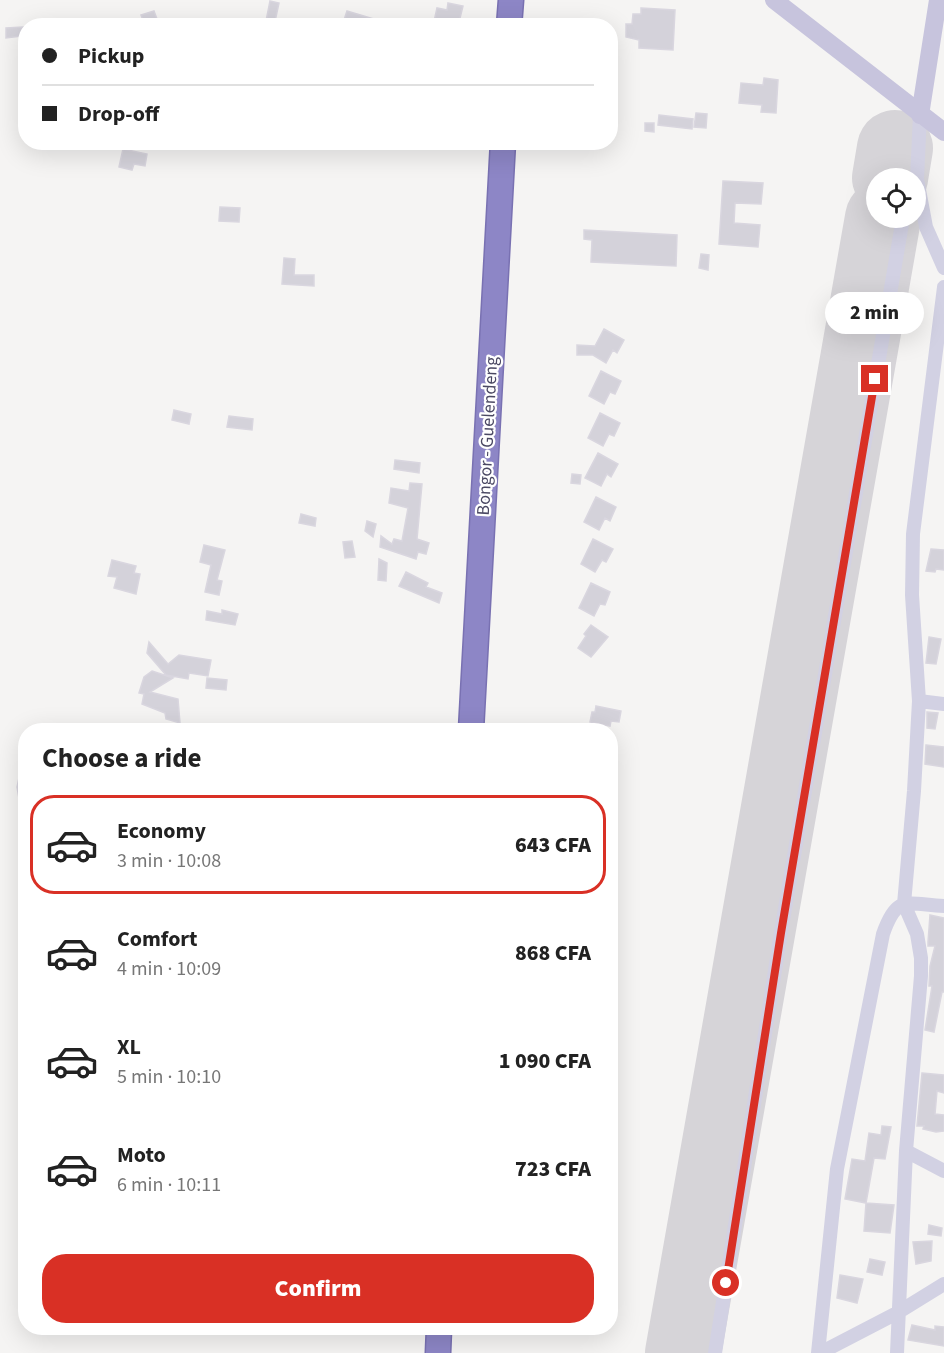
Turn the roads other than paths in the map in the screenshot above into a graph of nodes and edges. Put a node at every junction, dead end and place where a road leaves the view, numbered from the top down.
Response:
1 (511, 0) edge
2 (774, 0) edge
3 (938, 0) edge
4 (510, 18) edge
5 (920, 115) junction
6 (944, 132) edge
7 (503, 150) edge
8 (911, 168) edge
9 (901, 228) edge
10 (944, 268) edge
11 (944, 287) edge
12 (919, 701) junction
13 (944, 704) edge
14 (471, 723) edge
15 (904, 904) junction
16 (944, 906) edge
17 (906, 1151) junction
18 (944, 1171) edge
19 (944, 1284) edge
20 (897, 1313) junction
21 (439, 1335) edge
22 (438, 1353) edge
23 (715, 1353) edge
24 (819, 1353) edge
25 (897, 1353) edge

1 - 4 highway
2 - 5 street
3 - 5 street
5 - 6 street
5 - 8 street
5 - 10 street
7 - 14 highway, Bongor - Guelendeng
9 - 23 street
11 - 12 street
12 - 13 street
12 - 15 street
15 - 16 street
15 - 17 street
15 - 24 street
17 - 18 street
17 - 20 street
19 - 20 street
20 - 24 street
20 - 25 street
21 - 22 highway

